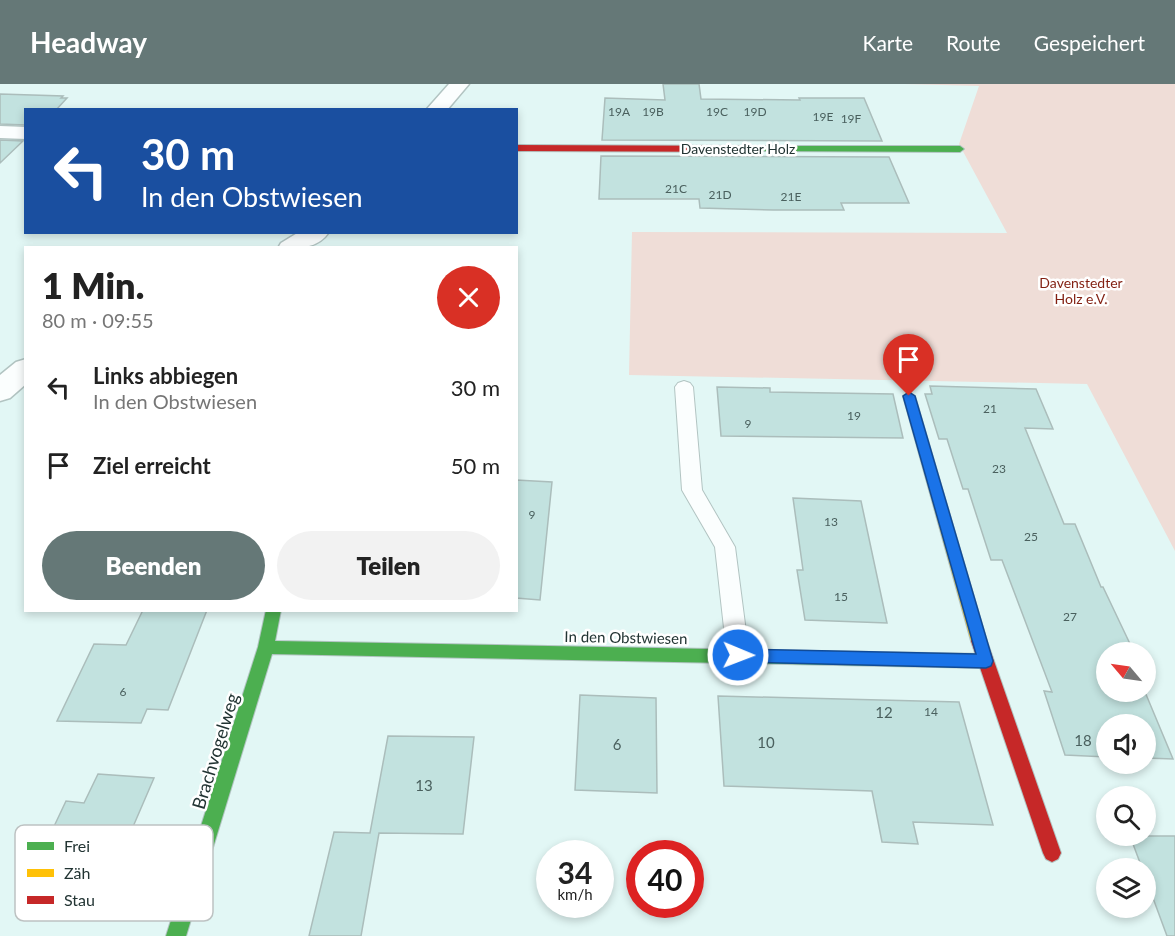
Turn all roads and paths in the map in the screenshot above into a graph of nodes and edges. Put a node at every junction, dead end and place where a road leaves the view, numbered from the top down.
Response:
1 (459, 84) edge
2 (438, 108) edge
3 (0, 132) edge
4 (24, 133) edge
5 (518, 148) edge
6 (960, 149) dead end
7 (314, 234) edge
8 (293, 246) edge
9 (0, 364) edge
10 (24, 368) edge
11 (24, 370) edge
12 (684, 387) dead end
13 (0, 391) edge
14 (909, 396) dead end
15 (274, 612) edge
16 (266, 647) junction
17 (738, 655) junction
18 (986, 661) junction
19 (211, 825) edge
20 (1052, 853) dead end
21 (181, 921) edge
22 (176, 936) edge

1 - 2 street
3 - 4 street
5 - 6 street, Davenstedter Holz
7 - 8 street
9 - 10 street
11 - 13 street
12 - 17 lane
14 - 18 street
15 - 16 street, Brachvogelweg
16 - 17 street, In den Obstwiesen
16 - 19 street, Brachvogelweg
17 - 18 street, In den Obstwiesen
18 - 20 street
21 - 22 street, Brachvogelweg

